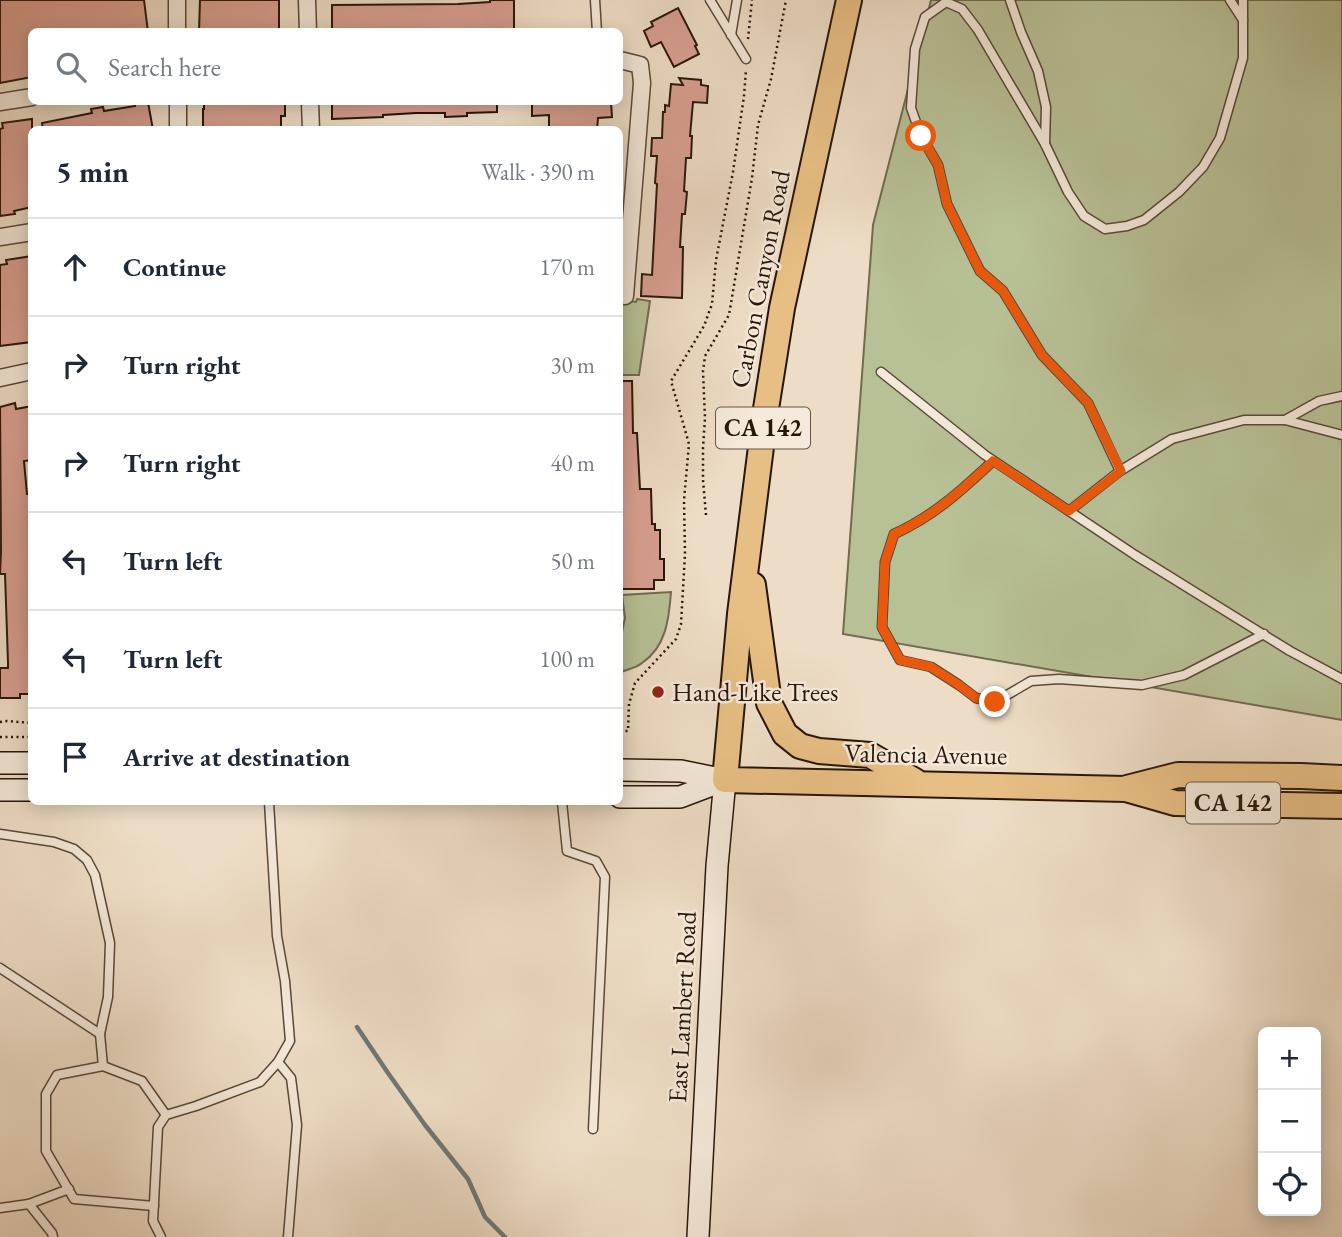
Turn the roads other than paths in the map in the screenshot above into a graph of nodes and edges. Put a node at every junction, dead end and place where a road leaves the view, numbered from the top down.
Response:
1 (177, 0) edge
2 (307, 0) edge
3 (596, 0) edge
4 (710, 0) edge
5 (737, 0) edge
6 (849, 0) edge
7 (1010, 0) edge
8 (1230, 0) edge
9 (1243, 0) edge
10 (1243, 20) junction
11 (177, 28) edge
12 (308, 28) edge
13 (597, 28) edge
14 (731, 34) junction
15 (746, 59) road end
16 (623, 61) edge
17 (28, 98) edge
18 (0, 102) edge
19 (178, 105) edge
20 (310, 105) edge
21 (178, 126) edge
22 (311, 126) edge
23 (1045, 145) junction
24 (626, 187) edge
25 (28, 233) edge
26 (0, 237) edge
27 (625, 296) dead end
28 (28, 371) edge
29 (881, 372) dead end
30 (0, 378) edge
31 (1342, 396) edge
32 (1285, 420) junction
33 (1342, 435) edge
34 (993, 461) junction
35 (1121, 471) junction
36 (1069, 511) junction
37 (748, 549) junction
38 (1264, 635) junction
39 (1342, 680) edge
40 (0, 763) edge
41 (28, 763) edge
42 (623, 770) edge
43 (1342, 778) edge
44 (725, 780) junction
45 (919, 783) junction
46 (1126, 789) junction
47 (0, 790) edge
48 (28, 790) edge
49 (623, 797) edge
50 (270, 805) edge
51 (562, 805) edge
52 (1342, 806) edge
53 (0, 834) edge
54 (0, 968) edge
55 (100, 1034) junction
56 (278, 1062) junction
57 (103, 1066) junction
58 (166, 1115) junction
59 (593, 1129) dead end
60 (69, 1189) junction
61 (29, 1204) junction
62 (154, 1206) junction
63 (0, 1208) edge
64 (53, 1237) edge
65 (161, 1237) edge
66 (288, 1237) edge
67 (698, 1237) edge

1 - 11 street
2 - 12 street
3 - 13 lane
4 - 14 lane
5 - 14 lane
6 - 37 main road, Carbon Canyon Road / CA 142
7 - 23 lane
8 - 10 lane
9 - 10 lane
10 - 23 lane
14 - 15 lane
16 - 24 street
17 - 18 street
19 - 21 street
20 - 22 street
23 - 35 lane
24 - 27 street
25 - 26 street
28 - 30 street
29 - 34 lane
31 - 32 lane
32 - 33 lane
32 - 35 lane
34 - 36 lane
34 - 38 lane
35 - 36 lane
36 - 38 lane
37 - 44 main road, Carbon Canyon Road / CA 142
37 - 45 main road, CA 142
38 - 39 lane
40 - 41 main road
42 - 44 main road, Valencia Avenue
43 - 46 main road, Valencia Avenue / CA 142
44 - 45 main road, Valencia Avenue / CA 142
44 - 49 main road, Valencia Avenue
44 - 67 main road, East Lambert Road
45 - 46 main road, Valencia Avenue / CA 142
46 - 52 main road, Valencia Avenue / CA 142
47 - 48 main road
50 - 56 lane
51 - 59 lane
53 - 55 lane
54 - 55 lane
55 - 57 lane
56 - 58 lane
56 - 66 lane
57 - 58 lane
57 - 60 lane
58 - 62 lane
60 - 61 lane
60 - 62 lane
61 - 63 lane
61 - 64 lane
62 - 65 lane

